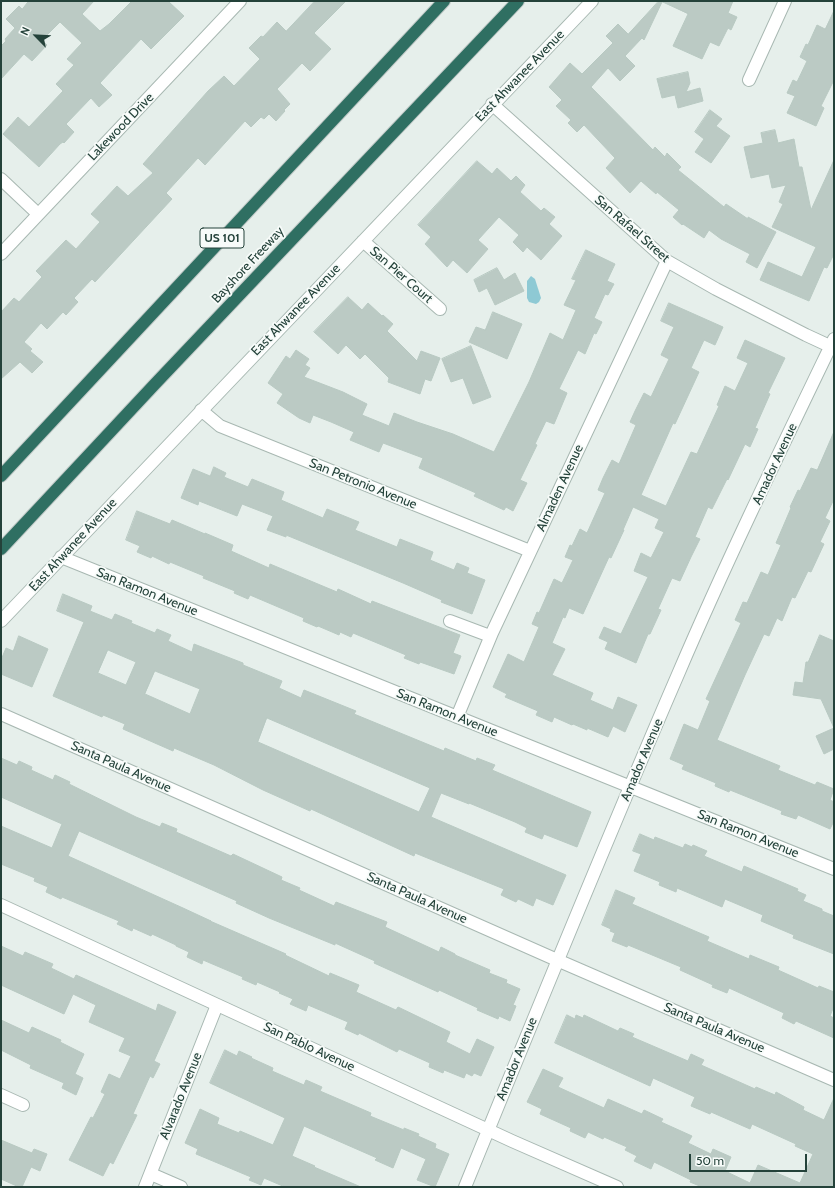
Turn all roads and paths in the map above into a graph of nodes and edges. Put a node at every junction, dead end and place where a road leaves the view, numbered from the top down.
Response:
1 (240, 1) edge
2 (444, 1) edge
3 (518, 1) edge
4 (592, 1) edge
5 (785, 1) edge
6 (750, 80) dead end
7 (492, 104) junction
8 (1, 179) edge
9 (38, 214) junction
10 (363, 241) junction
11 (1, 254) edge
12 (667, 261) junction
13 (440, 309) dead end
14 (833, 344) edge
15 (201, 410) junction
16 (1, 476) edge
17 (1, 549) edge
18 (530, 551) junction
19 (61, 557) junction
20 (1, 620) edge
21 (450, 621) dead end
22 (490, 636) junction
23 (1, 714) edge
24 (457, 717) junction
25 (631, 787) junction
26 (834, 868) edge
27 (1, 906) edge
28 (557, 960) junction
29 (217, 1005) junction
30 (834, 1080) edge
31 (1, 1095) edge
32 (23, 1105) dead end
33 (488, 1130) junction
34 (151, 1174) junction
35 (145, 1187) edge
36 (181, 1187) edge
37 (465, 1187) edge
38 (617, 1187) edge

1 - 9 street, Lakewood Drive
2 - 16 highway, US 101
3 - 17 highway, Bayshore Freeway
4 - 7 street, East Ahwanee Avenue
5 - 6 street
7 - 10 street, East Ahwanee Avenue
7 - 12 street, San Rafael Street
8 - 9 street
9 - 11 street, Lakewood Drive
10 - 13 street, San Pier Court
10 - 15 street, East Ahwanee Avenue
12 - 14 street, San Rafael Street
12 - 18 street, Almaden Avenue
14 - 25 street, Amador Avenue
15 - 18 street, San Petronio Avenue
15 - 19 street, East Ahwanee Avenue
18 - 22 street, Almaden Avenue
19 - 20 street, East Ahwanee Avenue
19 - 24 street, San Ramon Avenue
21 - 22 street
22 - 24 street, Almaden Avenue
23 - 28 street, Santa Paula Avenue
24 - 25 street, San Ramon Avenue
25 - 26 street, San Ramon Avenue
25 - 28 street, Amador Avenue
27 - 29 street, San Pablo Avenue
28 - 30 street, Santa Paula Avenue
28 - 33 street, Amador Avenue
29 - 33 street, San Pablo Avenue
29 - 34 street, Alvarado Avenue
31 - 32 street
33 - 37 street, Amador Avenue
33 - 38 street, San Pablo Avenue
34 - 35 street, Alvarado Avenue
34 - 36 street

